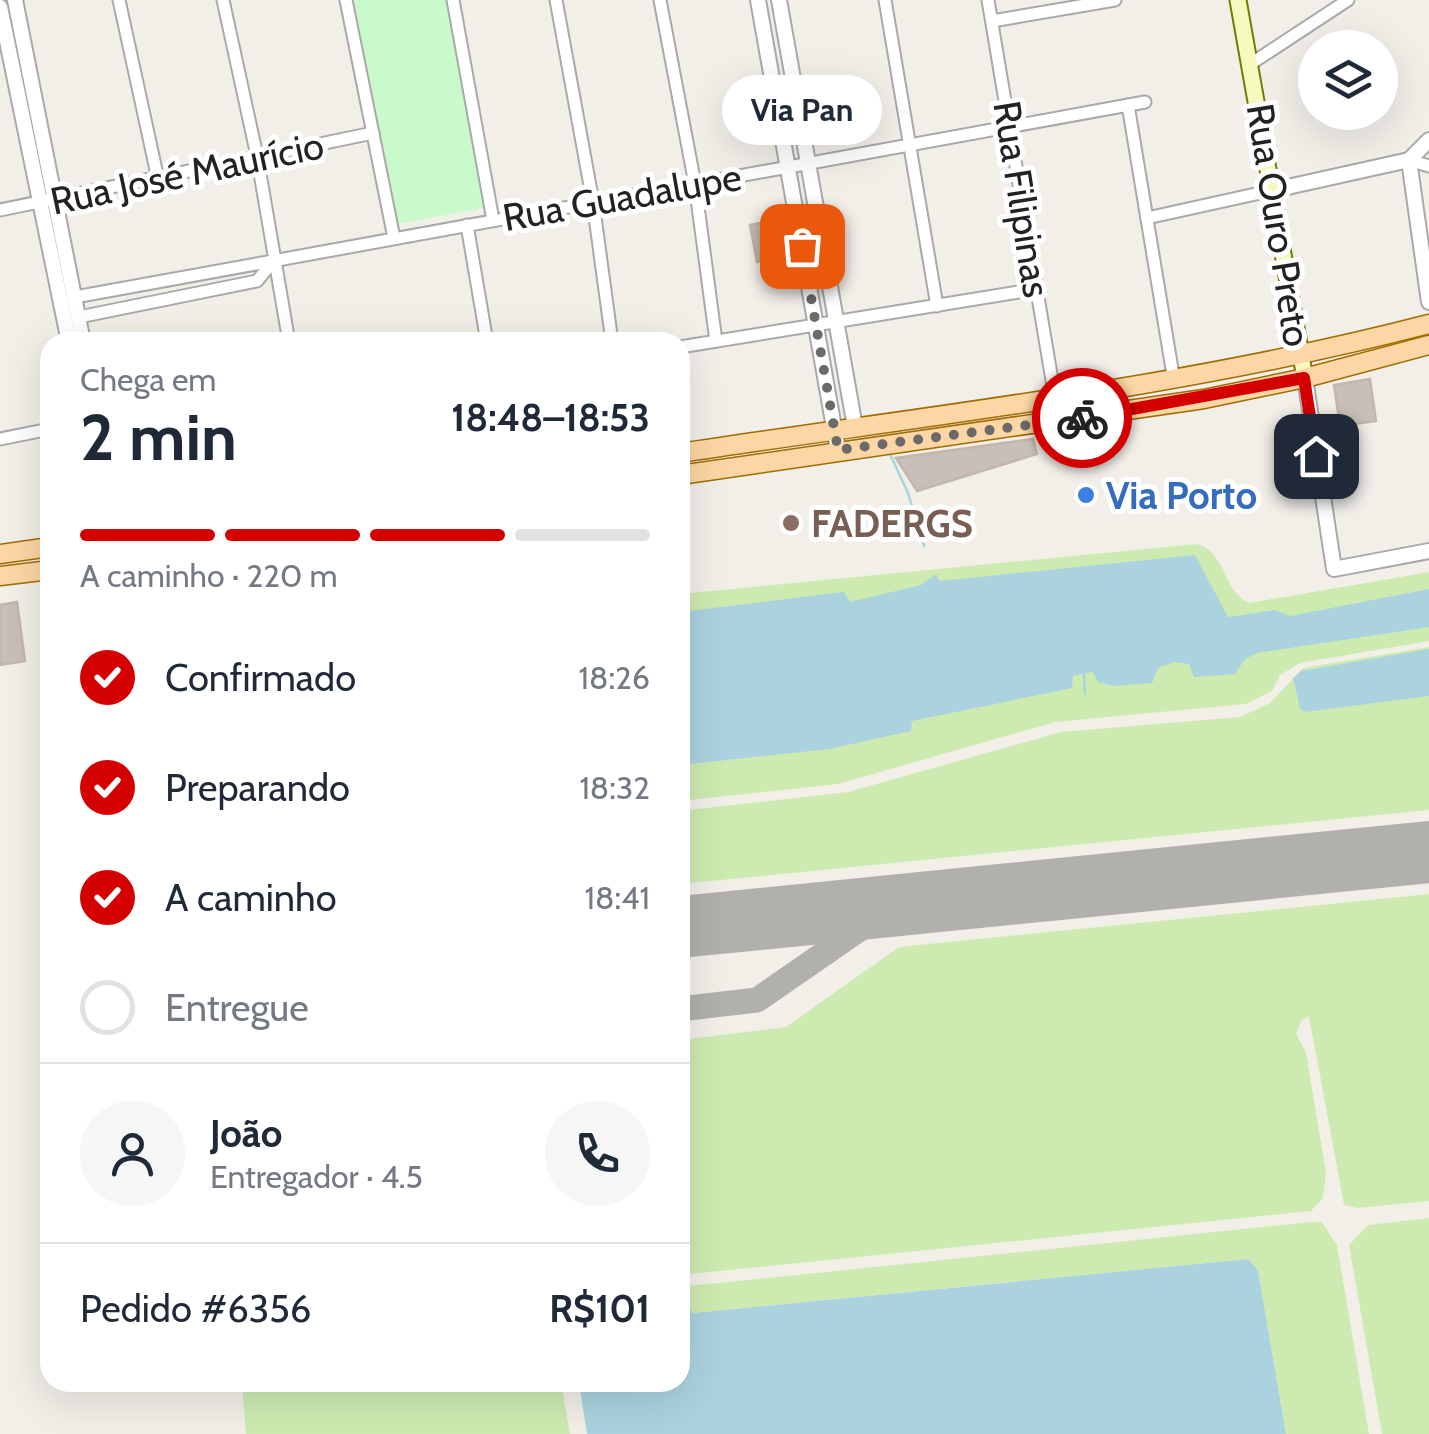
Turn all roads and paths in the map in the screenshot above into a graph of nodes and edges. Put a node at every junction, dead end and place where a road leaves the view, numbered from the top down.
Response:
1 (15, 0) edge
2 (119, 0) edge
3 (223, 0) edge
4 (346, 0) edge
5 (453, 0) edge
6 (556, 0) edge
7 (660, 0) edge
8 (758, 0) edge
9 (778, 0) edge
10 (886, 0) edge
11 (988, 0) edge
12 (1115, 0) edge
13 (1238, 0) edge
14 (1348, 0) edge
15 (1087, 2) edge
16 (0, 7) edge
17 (992, 21) junction
18 (1252, 63) junction
19 (21, 71) junction
20 (1145, 102) dead end
21 (1128, 105) junction
22 (1011, 128) junction
23 (373, 133) junction
24 (1429, 140) edge
25 (912, 146) junction
26 (257, 156) junction
27 (1409, 160) junction
28 (807, 164) junction
29 (1429, 166) edge
30 (788, 167) junction
31 (158, 179) junction
32 (695, 184) junction
33 (1274, 190) junction
34 (58, 201) junction
35 (593, 202) junction
36 (41, 204) junction
37 (0, 210) edge
38 (1147, 218) junction
39 (492, 220) junction
40 (466, 225) junction
41 (394, 238) junction
42 (59, 250) junction
43 (275, 259) junction
44 (177, 278) junction
45 (1037, 289) junction
46 (182, 296) junction
47 (75, 297) junction
48 (1429, 302) edge
49 (937, 306) junction
50 (79, 318) junction
51 (835, 321) junction
52 (815, 324) junction
53 (1429, 324) edge
54 (68, 332) edge
55 (82, 332) edge
56 (287, 332) edge
57 (485, 332) edge
58 (611, 332) edge
59 (716, 341) junction
60 (690, 345) edge
61 (1429, 346) edge
62 (1301, 357) junction
63 (1304, 378) junction
64 (1174, 380) junction
65 (1055, 398) junction
66 (856, 427) junction
67 (40, 430) edge
68 (834, 430) junction
69 (0, 439) edge
70 (838, 450) junction
71 (690, 452) edge
72 (690, 473) edge
73 (40, 548) edge
74 (1429, 552) edge
75 (0, 554) edge
76 (40, 571) edge
77 (0, 576) edge

1 - 19 street
2 - 31 street
3 - 26 street
4 - 23 street
5 - 39 street
6 - 35 street
7 - 32 street
8 - 30 street
9 - 28 street
10 - 25 street
11 - 17 street, Rua Filipinas
12 - 15 street
13 - 18 main road, Rua Ouro Preto
14 - 18 street
15 - 17 street
16 - 19 street
17 - 22 street, Rua Filipinas
18 - 33 main road, Rua Ouro Preto
19 - 34 street
19 - 36 street
20 - 21 street, Rua Guadalupe
21 - 22 street, Rua Guadalupe
21 - 38 street
22 - 25 street, Rua Guadalupe
22 - 45 street, Rua Filipinas
23 - 26 street, Rua José Maurício
23 - 41 street
24 - 27 street
25 - 28 street, Rua Guadalupe
25 - 49 street
26 - 31 street, Rua José Maurício
26 - 43 street
27 - 29 street
27 - 33 street
27 - 48 street
28 - 30 street, Rua Guadalupe
28 - 51 street
30 - 32 street, Rua Guadalupe
30 - 52 street
31 - 34 street, Rua José Maurício
32 - 35 street, Rua Guadalupe
32 - 59 street
33 - 38 street
33 - 62 main road, Rua Ouro Preto
34 - 36 street, Rua José Maurício
34 - 42 street
35 - 39 street, Rua Guadalupe
35 - 58 street
36 - 37 street, Rua José Maurício
36 - 42 street
38 - 64 street
39 - 40 street, Rua Guadalupe
40 - 41 street, Rua Guadalupe
40 - 57 street
41 - 43 street, Rua Guadalupe
42 - 47 street
42 - 54 street
43 - 44 street, Rua Guadalupe
43 - 46 street
43 - 56 street
44 - 46 street
44 - 47 street, Rua Guadalupe
45 - 49 street
45 - 65 street, Rua Filipinas
46 - 50 street
47 - 50 street
49 - 51 street
50 - 55 street
51 - 52 street
51 - 66 street
52 - 59 street
52 - 68 street
53 - 62 main road
59 - 60 street
61 - 63 main road
62 - 63 main road, Rua Ouro Preto
62 - 64 main road
63 - 70 main road
63 - 74 street, Rua Ouro Preto
64 - 65 main road
65 - 66 main road
66 - 68 main road
67 - 69 street
68 - 70 street
68 - 71 main road
70 - 72 main road
73 - 75 main road
76 - 77 main road

